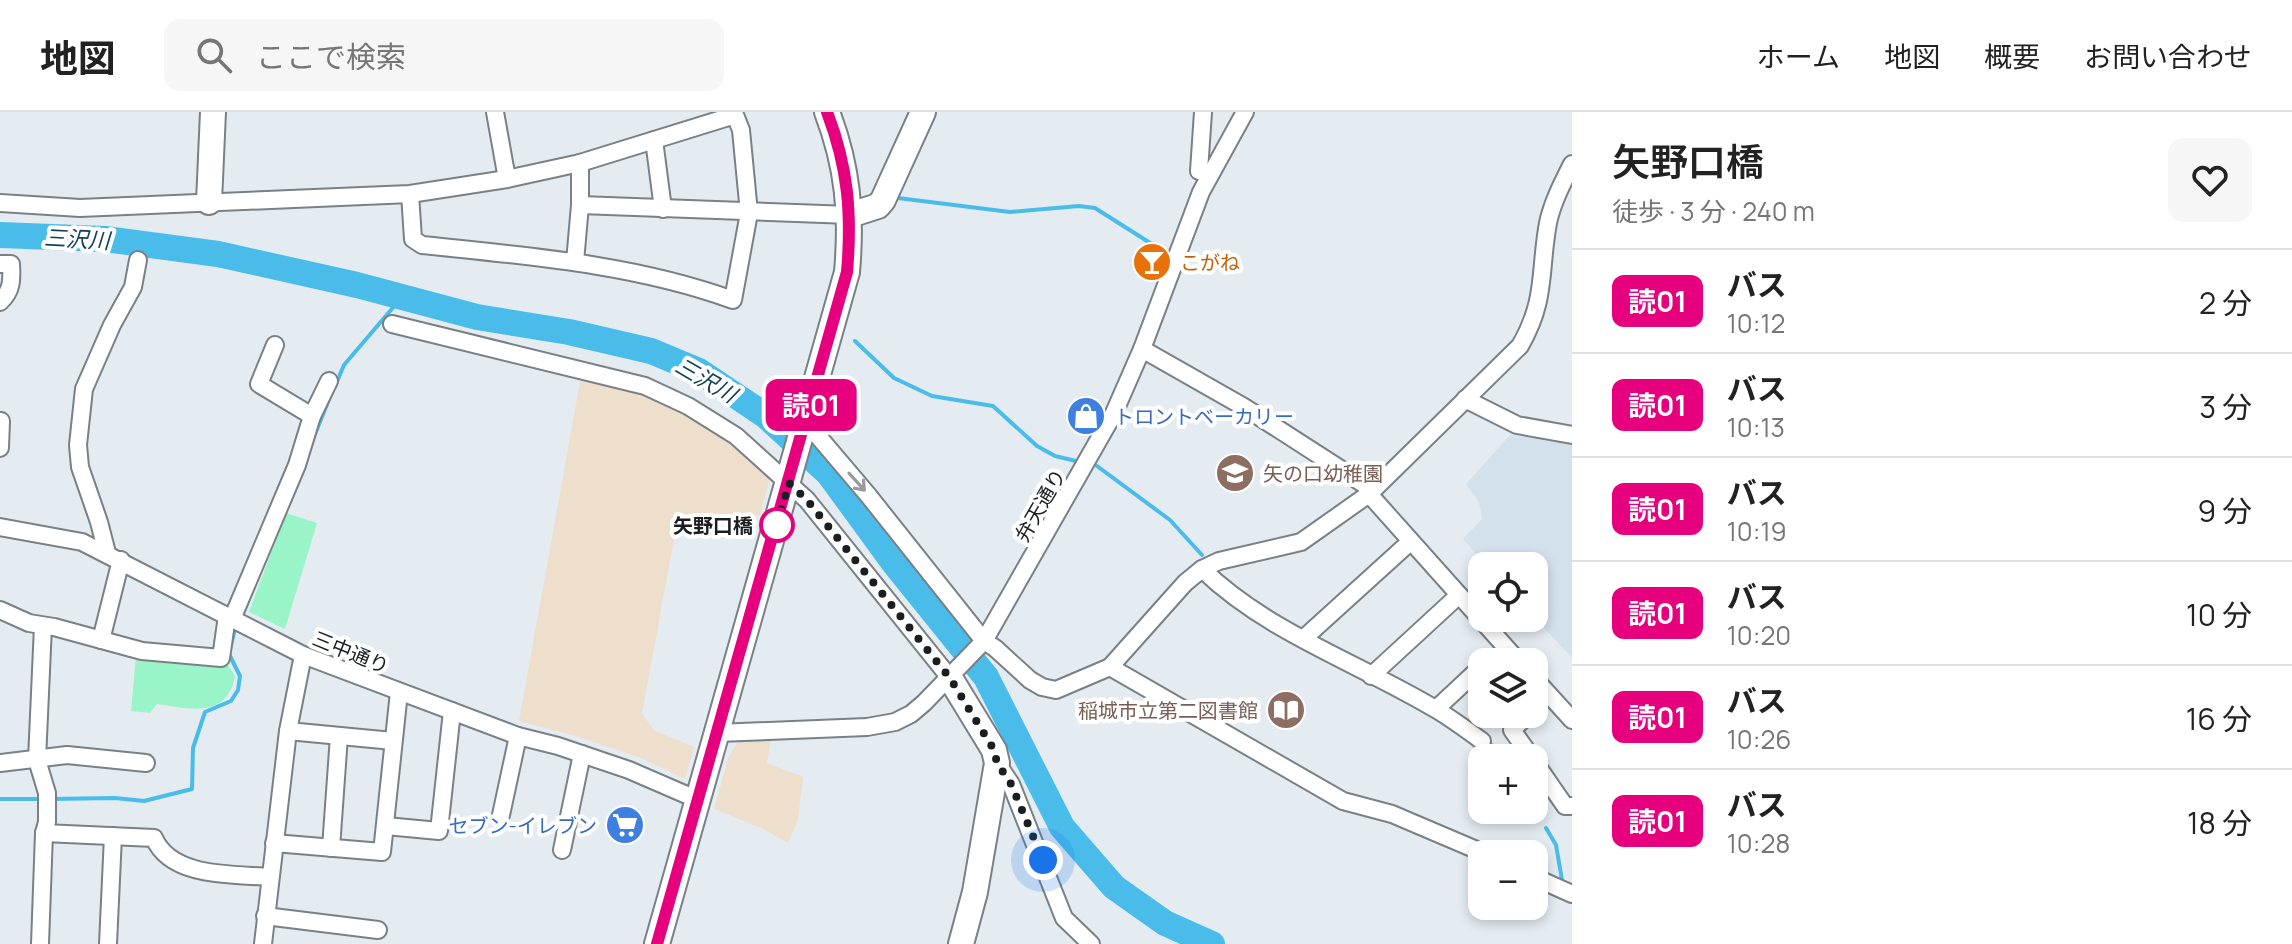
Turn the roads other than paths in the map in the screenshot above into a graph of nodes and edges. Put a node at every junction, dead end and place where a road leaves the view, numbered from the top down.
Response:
1 (213, 112) edge
2 (495, 112) edge
3 (827, 112) edge
4 (923, 112) edge
5 (1203, 112) edge
6 (1245, 112) edge
7 (654, 140) junction
8 (580, 163) junction
9 (1571, 168) edge
10 (1210, 175) junction
11 (507, 179) junction
12 (410, 194) junction
13 (209, 202) junction
14 (0, 203) edge
15 (580, 205) junction
16 (663, 209) junction
17 (749, 213) junction
18 (850, 215) junction
19 (138, 260) dead end
20 (575, 262) junction
21 (0, 264) edge
22 (0, 302) edge
23 (392, 324) dead end
24 (275, 345) dead end
25 (1142, 349) junction
26 (329, 381) dead end
27 (1465, 399) junction
28 (312, 416) junction
29 (1, 421) edge
30 (805, 426) junction
31 (1572, 435) edge
32 (0, 448) edge
33 (791, 476) junction
34 (1371, 492) junction
35 (0, 527) edge
36 (1410, 542) junction
37 (114, 557) junction
38 (1202, 569) junction
39 (1459, 595) junction
40 (0, 610) edge
41 (235, 620) junction
42 (43, 626) junction
43 (1303, 639) junction
44 (101, 640) junction
45 (984, 641) junction
46 (1504, 645) junction
47 (1501, 648) edge
48 (1507, 648) edge
49 (303, 655) junction
50 (1110, 667) junction
51 (1371, 676) junction
52 (950, 678) junction
53 (1468, 679) edge
54 (399, 692) junction
55 (1550, 695) edge
56 (1436, 709) junction
57 (452, 711) junction
58 (1572, 720) edge
59 (1514, 728) edge
60 (288, 731) junction
61 (717, 733) junction
62 (339, 736) junction
63 (518, 736) junction
64 (393, 741) junction
65 (1482, 741) dead end
66 (1522, 744) edge
67 (582, 754) junction
68 (37, 760) junction
69 (0, 763) edge
70 (146, 763) dead end
71 (997, 763) junction
72 (1548, 782) edge
73 (696, 799) junction
74 (1572, 806) edge
75 (501, 815) dead end
76 (386, 826) junction
77 (44, 833) junction
78 (113, 836) junction
79 (274, 843) junction
80 (1468, 846) edge
81 (331, 848) junction
82 (562, 850) dead end
83 (270, 877) junction
84 (1548, 883) edge
85 (1572, 894) edge
86 (265, 916) junction
87 (378, 930) dead end
88 (40, 944) edge
89 (108, 944) edge
90 (263, 944) edge
91 (657, 944) edge
92 (961, 944) edge
93 (1091, 944) edge

1 - 13 main road
2 - 11 street
3 - 18 main road
4 - 18 main road
5 - 10 street
6 - 10 street, 弁天通り
7 - 8 street
7 - 16 street
7 - 17 street
8 - 11 street
8 - 15 street
9 - 27 street
10 - 25 street, 弁天通り
11 - 12 street
12 - 13 street
12 - 20 street
13 - 14 street
15 - 16 street
15 - 20 street
16 - 17 street
17 - 18 street
17 - 20 street
18 - 30 main road
19 - 37 street
21 - 22 street
23 - 33 street
24 - 28 street
25 - 34 street
25 - 45 street, 弁天通り
26 - 28 street
27 - 31 street
27 - 34 street
28 - 41 street
29 - 32 street
30 - 33 main road
30 -> 45 street
33 - 52 street
33 - 61 main road
34 - 36 street
34 - 38 street
35 - 37 street, 三中通り
36 - 39 street
36 - 43 street
37 - 41 street, 三中通り
37 - 44 street
38 - 43 street
38 - 50 street
39 - 46 street
39 - 51 street
40 - 42 street
41 - 44 street
41 - 49 street, 三中通り
42 - 44 street
42 - 68 street
43 - 51 street
45 - 50 street
45 - 52 street, 弁天通り
46 - 47 street
46 - 48 street
49 - 54 street, 三中通り
49 - 60 street
50 - 80 street
51 - 56 street
52 - 61 street, 弁天通り
52 - 71 main road
53 - 56 street
54 - 57 street, 三中通り
54 - 64 street
55 - 58 street
56 - 65 street
57 - 63 street, 三中通り
57 - 76 street
59 - 66 street
60 - 62 street
60 - 79 street
61 - 73 main road
62 - 64 street
62 - 81 street
63 - 67 street, 三中通り
63 - 75 street
64 - 76 street
67 - 73 street, 三中通り
67 - 82 street
68 - 69 street
68 - 70 street
68 - 77 street
71 - 92 main road
71 - 93 street
72 - 74 street
73 - 91 main road
76 - 81 street
77 - 78 street
77 - 88 street
78 - 83 street
78 - 89 street
79 - 81 street
79 - 83 street
83 - 86 street
84 - 85 street
86 - 87 street
86 - 90 street

